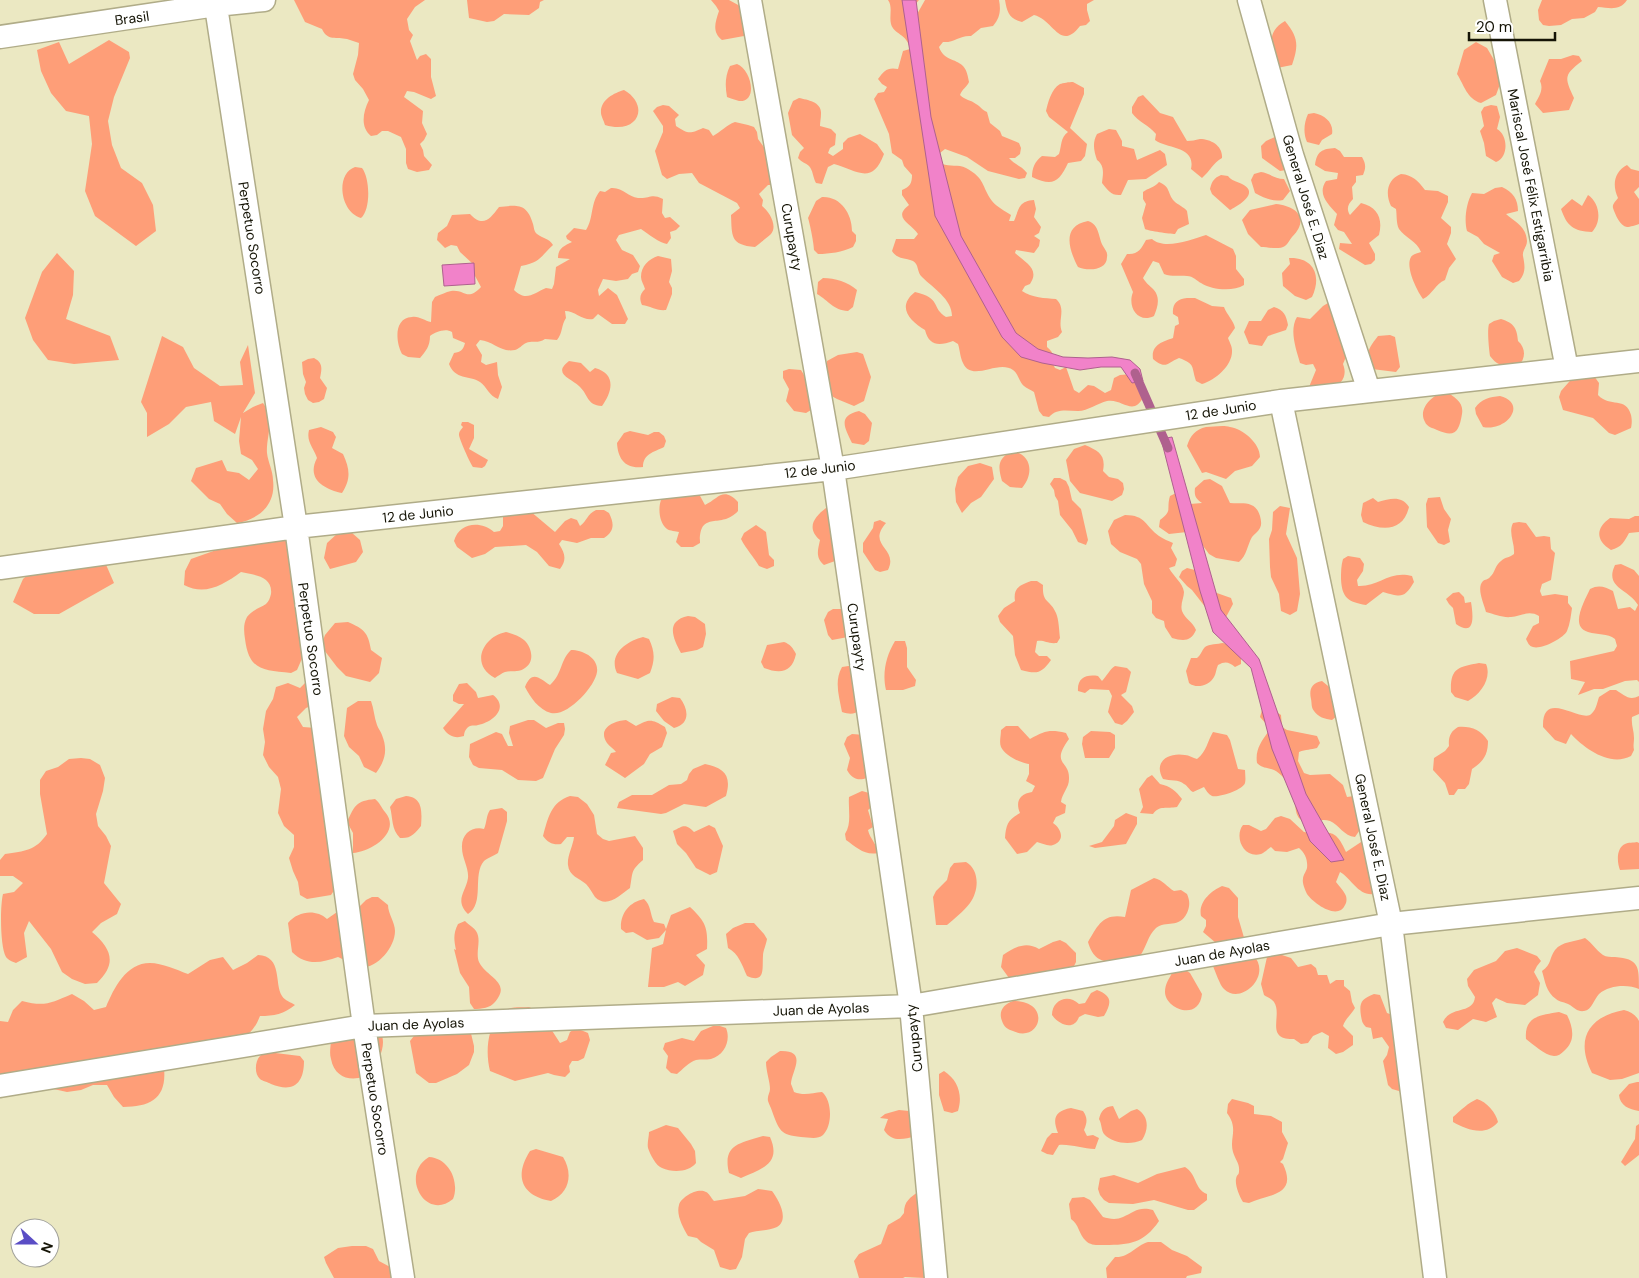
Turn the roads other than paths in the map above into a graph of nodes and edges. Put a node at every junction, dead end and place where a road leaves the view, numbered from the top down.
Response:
1 (264, 0) edge
2 (750, 0) edge
3 (1249, 0) edge
4 (1495, 0) edge
5 (215, 2) edge
6 (0, 37) edge
7 (1639, 361) edge
8 (1567, 369) junction
9 (1369, 392) junction
10 (1281, 401) junction
11 (832, 469) junction
12 (296, 527) junction
13 (0, 568) edge
14 (1639, 898) edge
15 (1391, 924) junction
16 (911, 1006) junction
17 (364, 1026) junction
18 (0, 1086) edge
19 (403, 1278) edge
20 (936, 1278) edge
21 (1435, 1278) edge

1 - 5 street, Brasil
2 - 11 street, Curupayty
3 - 9 street, General José E. Diaz
4 - 8 street, Mariscal José Félix Estigarribia
5 - 6 street, Brasil
5 - 12 street, Perpetuo Socorro
7 - 8 street, 12 de Junio
8 - 9 street, 12 de Junio
9 - 10 street, 12 de Junio
10 - 11 street, 12 de Junio
10 - 15 street, General José E. Diaz
11 - 12 street, 12 de Junio
11 - 16 street, Curupayty
12 - 13 street, 12 de Junio
12 - 17 street, Perpetuo Socorro
14 - 15 street, Juan de Ayolas
15 - 16 street, Juan de Ayolas
15 - 21 street, General José E. Diaz
16 - 17 street, Juan de Ayolas
16 - 20 street, Curupayty
17 - 18 street, Juan de Ayolas
17 - 19 street, Perpetuo Socorro

